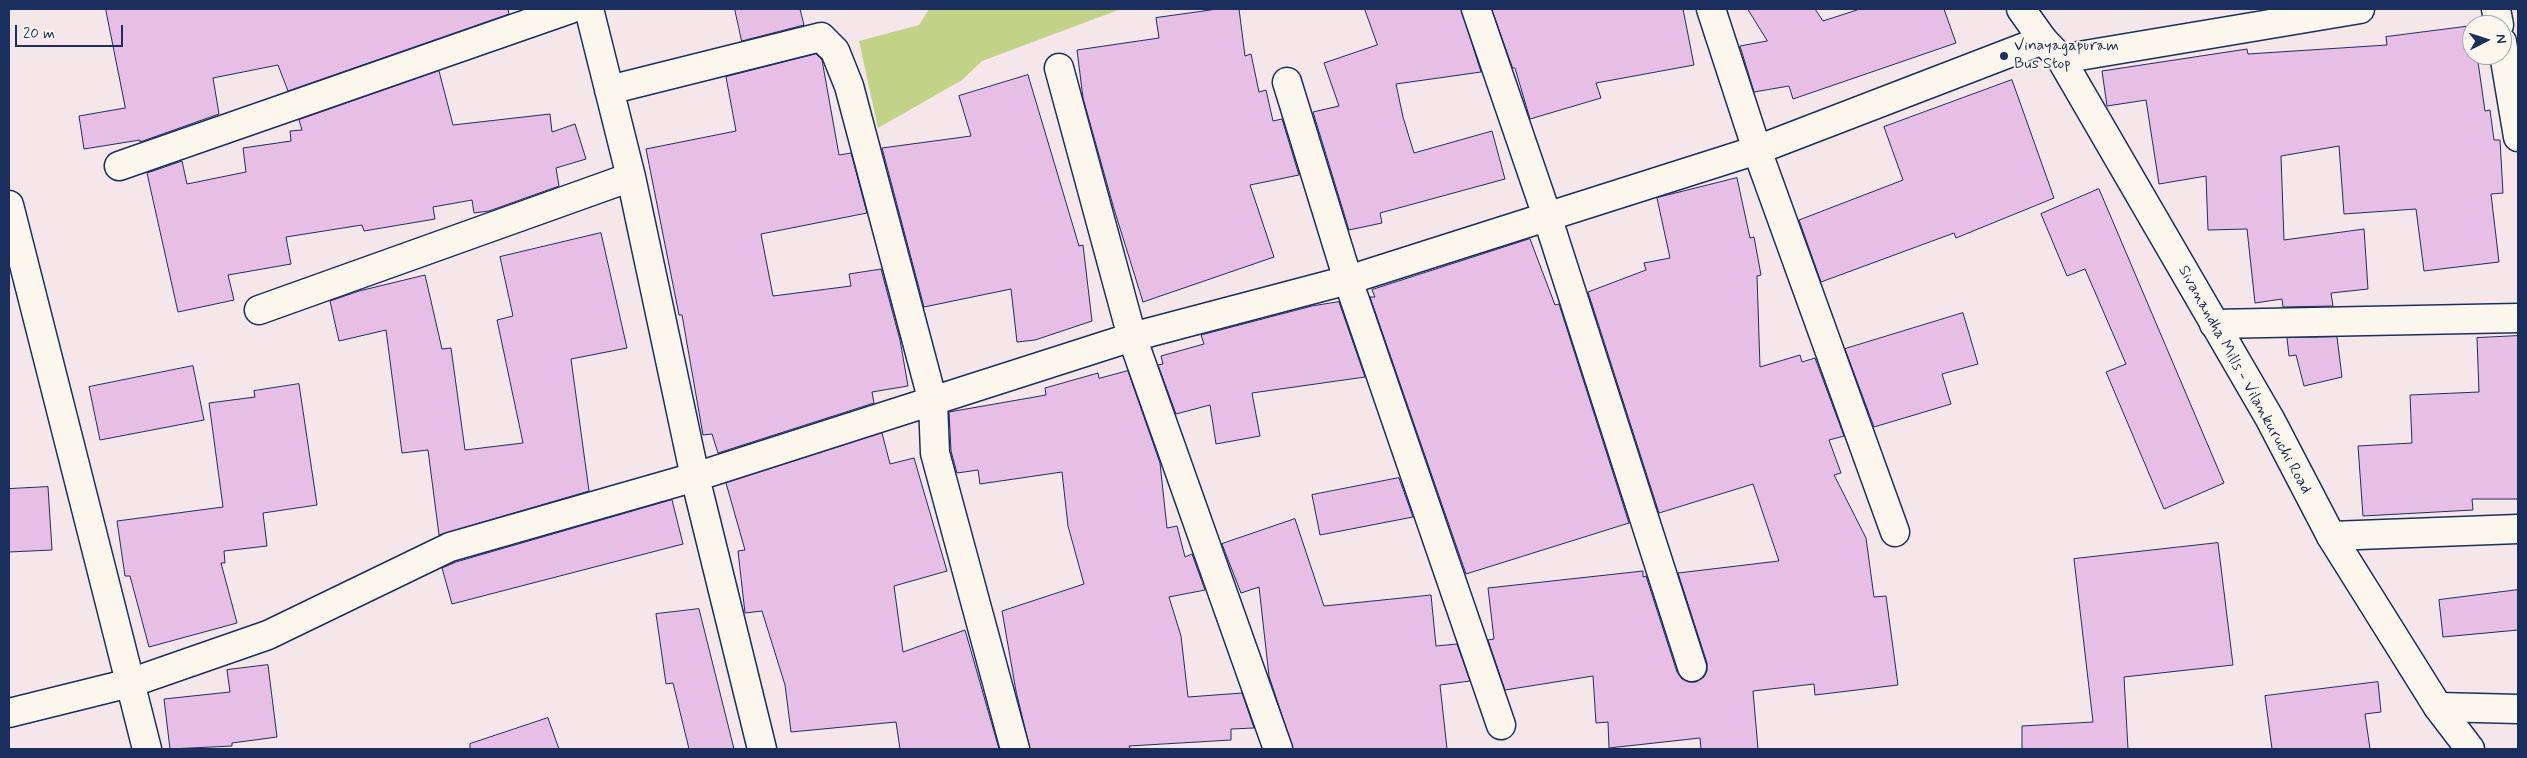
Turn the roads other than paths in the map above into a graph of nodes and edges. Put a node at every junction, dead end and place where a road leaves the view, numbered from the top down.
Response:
1 (570, 9) edge
2 (589, 9) edge
3 (1476, 9) edge
4 (1711, 9) edge
5 (2021, 9) edge
6 (2360, 9) edge
7 (2052, 50) junction
8 (2506, 65) edge
9 (1059, 68) dead end
10 (1287, 82) dead end
11 (609, 90) junction
12 (2518, 137) edge
13 (1756, 150) junction
14 (119, 166) dead end
15 (631, 177) junction
16 (9, 205) edge
17 (1547, 216) junction
18 (1348, 280) junction
19 (259, 310) dead end
20 (2518, 318) edge
21 (2214, 324) junction
22 (1132, 337) junction
23 (933, 402) junction
24 (695, 477) junction
25 (2518, 529) edge
26 (1895, 532) dead end
27 (2331, 536) junction
28 (1692, 667) dead end
29 (130, 683) junction
30 (2438, 707) junction
31 (2518, 709) edge
32 (9, 713) edge
33 (1501, 725) dead end
34 (147, 749) edge
35 (762, 749) edge
36 (1015, 749) edge
37 (1278, 749) edge
38 (2470, 749) edge

1 - 14 street
2 - 11 street
3 - 17 street
4 - 13 street
5 - 7 street, Sivanandha Mills - Vilankuruchi Road
6 - 7 street
7 - 13 street
7 - 21 street, Sivanandha Mills - Vilankuruchi Road
8 - 12 street
9 - 22 street
10 - 18 street
11 - 15 street
11 - 23 street
13 - 17 street
13 - 26 street
15 - 19 street
15 - 24 street
16 - 29 street
17 - 18 street
17 - 28 street
18 - 22 street
18 - 33 street
20 - 21 street
21 - 27 street, Sivanandha Mills - Vilankuruchi Road
22 - 23 street
22 - 37 street
23 - 24 street
23 - 36 street
24 - 29 street
24 - 35 street
25 - 27 street
27 - 30 street, Sivanandha Mills - Vilankuruchi Road
29 - 32 street
29 - 34 street
30 - 31 street
30 - 38 street, Sivanandha Mills - Vilankuruchi Road

